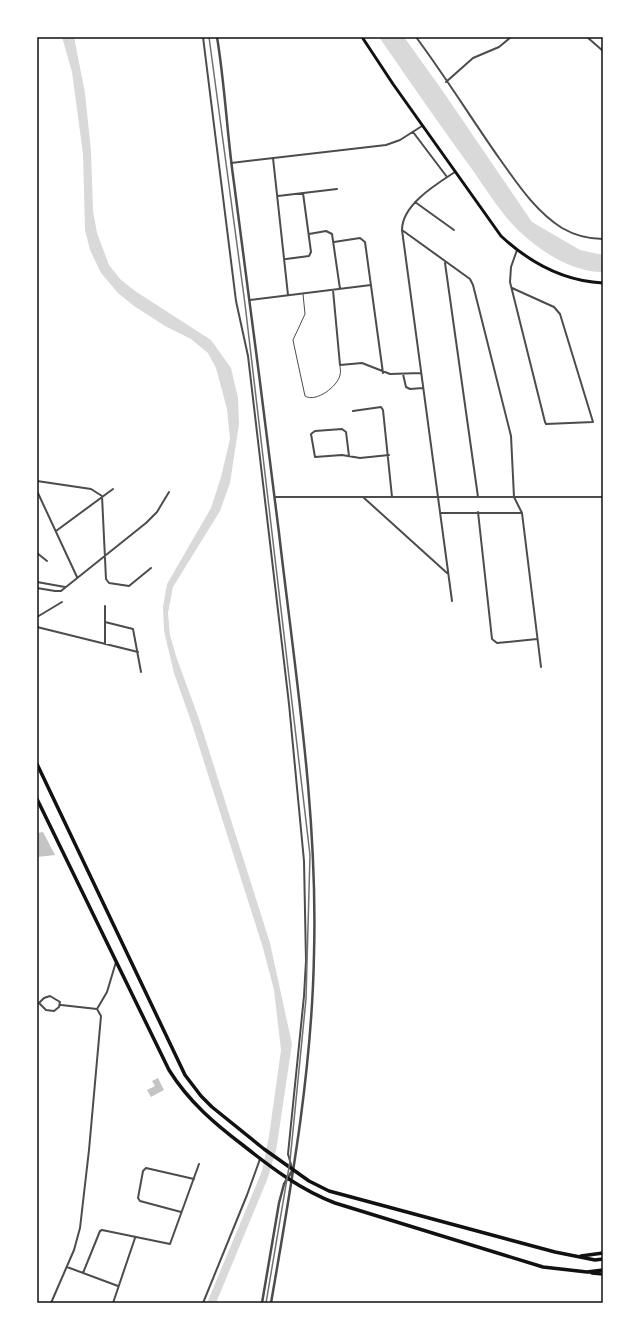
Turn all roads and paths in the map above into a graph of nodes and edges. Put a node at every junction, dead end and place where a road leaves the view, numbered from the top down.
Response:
1 (203, 37) edge
2 (217, 37) edge
3 (362, 37) edge
4 (416, 37) edge
5 (511, 37) edge
6 (588, 37) edge
7 (603, 52) edge
8 (446, 82) junction
9 (422, 126) junction
10 (413, 132) junction
11 (273, 158) junction
12 (231, 162) junction
13 (455, 172) junction
14 (447, 178) junction
15 (337, 189) dead end
16 (303, 193) junction
17 (278, 196) junction
18 (415, 202) junction
19 (402, 230) junction
20 (454, 230) dead end
21 (309, 234) junction
22 (603, 239) edge
23 (334, 242) junction
24 (517, 250) junction
25 (286, 258) junction
26 (446, 263) junction
27 (603, 283) edge
28 (371, 285) junction
29 (512, 288) junction
30 (340, 289) junction
31 (333, 290) junction
32 (302, 294) junction
33 (288, 295) junction
34 (250, 300) junction
35 (340, 365) junction
36 (383, 373) junction
37 (421, 373) junction
38 (403, 374) junction
39 (423, 388) junction
40 (353, 411) dead end
41 (389, 455) junction
42 (349, 456) junction
43 (37, 482) edge
44 (113, 489) dead end
45 (37, 491) edge
46 (169, 492) dead end
47 (102, 496) junction
48 (275, 496) junction
49 (438, 496) junction
50 (362, 497) junction
51 (392, 497) junction
52 (478, 497) junction
53 (514, 497) junction
54 (603, 497) edge
55 (478, 512) junction
56 (440, 513) junction
57 (522, 513) junction
58 (56, 531) junction
59 (37, 553) edge
60 (105, 556) junction
61 (47, 561) dead end
62 (151, 568) dead end
63 (448, 574) junction
64 (77, 577) junction
65 (37, 582) edge
66 (65, 587) junction
67 (37, 588) edge
68 (452, 600) dead end
69 (62, 602) dead end
70 (104, 606) dead end
71 (37, 617) edge
72 (105, 622) junction
73 (37, 627) edge
74 (538, 639) junction
75 (105, 644) junction
76 (138, 652) junction
77 (541, 667) dead end
78 (141, 672) dead end
79 (37, 764) edge
80 (37, 799) edge
81 (116, 961) junction
82 (38, 1003) edge
83 (60, 1005) junction
84 (97, 1009) junction
85 (261, 1160) junction
86 (199, 1164) dead end
87 (293, 1171) junction
88 (194, 1179) junction
89 (287, 1179) junction
90 (292, 1182) junction
91 (181, 1212) junction
92 (135, 1238) junction
93 (603, 1253) edge
94 (580, 1257) junction
95 (603, 1259) edge
96 (67, 1267) junction
97 (603, 1270) edge
98 (587, 1272) junction
99 (83, 1273) junction
100 (603, 1274) edge
101 (118, 1286) junction
102 (51, 1303) edge
103 (112, 1303) edge
104 (202, 1303) edge
105 (262, 1303) edge
106 (271, 1303) edge

1 - 87 street
2 - 12 street
3 - 9 main road
4 - 8 street
5 - 8 street
6 - 7 street
8 - 22 street
9 - 10 street
9 - 13 main road
10 - 11 street
10 - 14 street
11 - 12 street
11 - 17 street
12 - 34 street
13 - 14 street
13 - 24 main road
14 - 18 street
15 - 16 street
16 - 17 street
16 - 21 street
17 - 25 street
18 - 19 street
18 - 20 street
19 - 26 street
19 - 37 street
21 - 23 street
21 - 25 street
23 - 28 street
23 - 30 street
24 - 27 main road
24 - 29 street
25 - 33 street
26 - 52 street
26 - 53 street
28 - 30 street
28 - 36 street
29 - 29 street
30 - 31 street
31 - 32 street
31 - 35 street
32 - 33 street
32 - 35 lane
33 - 34 street
34 - 48 street
35 - 36 street
36 - 38 street
37 - 38 street
37 - 39 street
38 - 39 street
39 - 49 street
40 - 41 street
41 - 42 street
41 - 51 street
42 - 42 street
43 - 47 street
44 - 47 street
45 - 58 street
46 - 60 street
47 - 58 street
47 - 60 street
48 - 50 street
48 - 87 street
49 - 51 street
49 - 52 street
49 - 56 street
50 - 51 street
50 - 63 street
52 - 53 street
53 - 54 street
53 - 57 street
55 - 56 street
55 - 57 street
55 - 74 street
56 - 63 street
57 - 74 street
58 - 64 street
59 - 61 street
60 - 62 street
60 - 64 street
63 - 68 street
64 - 66 street
65 - 66 street
66 - 67 street
69 - 71 street
70 - 72 street
72 - 75 street
72 - 76 street
73 - 75 street
74 - 77 street
75 - 76 street
76 - 78 street
79 - 87 highway
80 - 81 highway
81 - 84 street
81 - 85 highway
82 - 83 street
82 - 83 street
83 - 84 street
84 - 96 street
85 - 89 highway
85 - 104 street
86 - 88 street
87 - 89 street
87 - 90 street
87 - 94 highway
88 - 91 street
88 - 91 street
89 - 90 highway
89 - 105 street
90 - 98 highway
90 - 106 street
91 - 92 street
92 - 99 street
92 - 101 street
93 - 94 highway
94 - 95 highway
96 - 99 street
96 - 102 street
97 - 98 highway
98 - 100 highway
99 - 101 street
101 - 103 street

